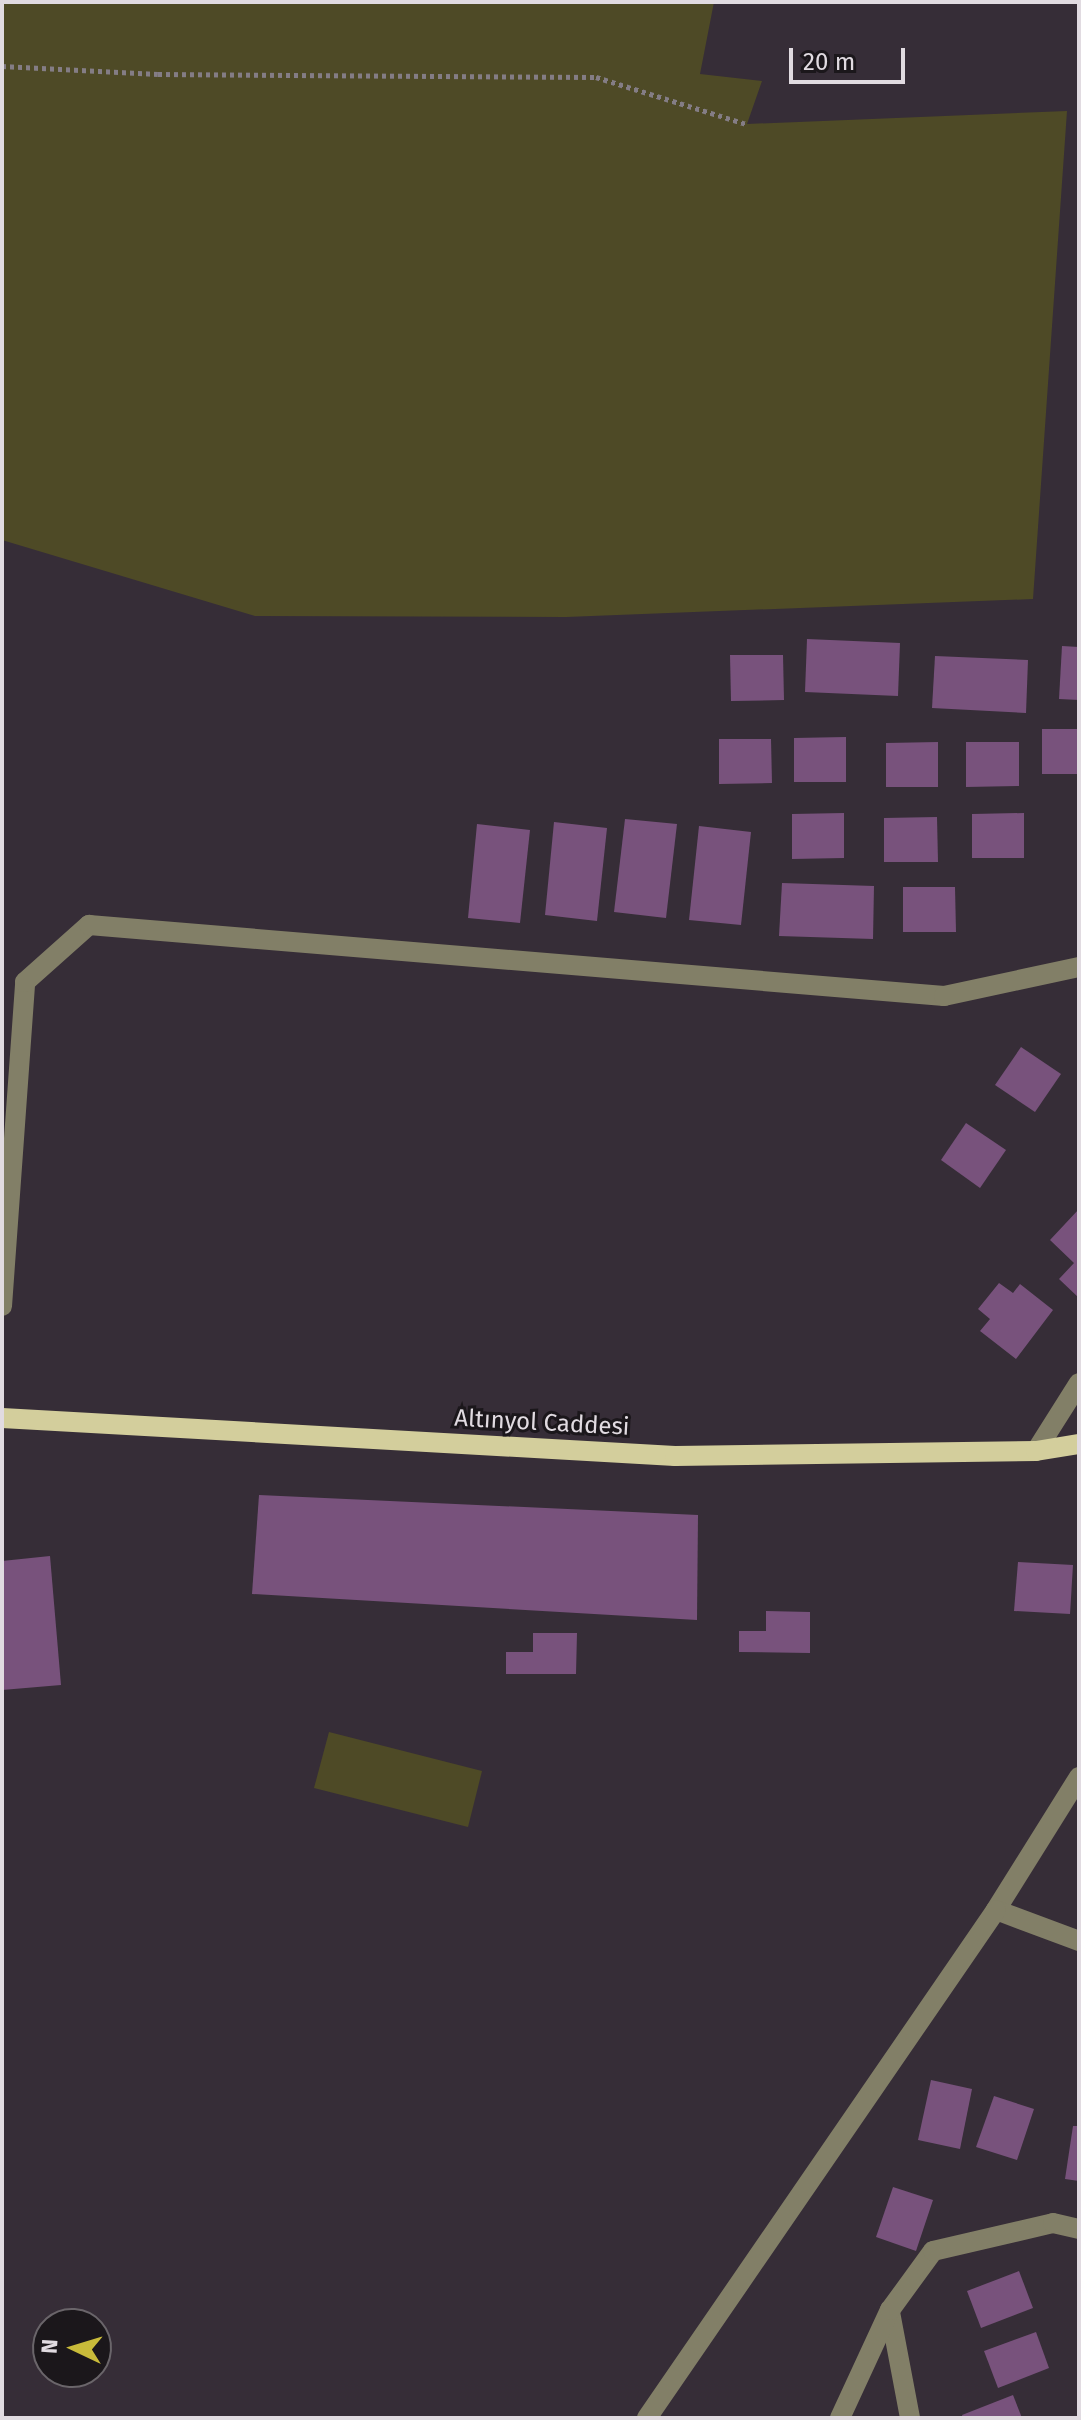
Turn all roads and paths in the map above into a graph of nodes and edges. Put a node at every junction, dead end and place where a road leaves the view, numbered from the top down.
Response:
1 (2, 66) edge
2 (746, 124) dead end
3 (1079, 967) edge
4 (2, 1306) edge
5 (1079, 1383) edge
6 (2, 1418) edge
7 (1079, 1444) edge
8 (1036, 1451) junction
9 (1079, 1777) edge
10 (996, 1910) junction
11 (1079, 1941) edge
12 (1079, 2229) edge
13 (890, 2310) junction
14 (647, 2418) edge
15 (840, 2418) edge
16 (910, 2418) edge

1 - 2 path
3 - 4 street
5 - 8 street
6 - 8 main road, Altınyol Caddesi
7 - 8 main road, Altınyol Caddesi
9 - 10 street
10 - 11 street
10 - 14 street
12 - 13 street
13 - 15 street
13 - 16 street

